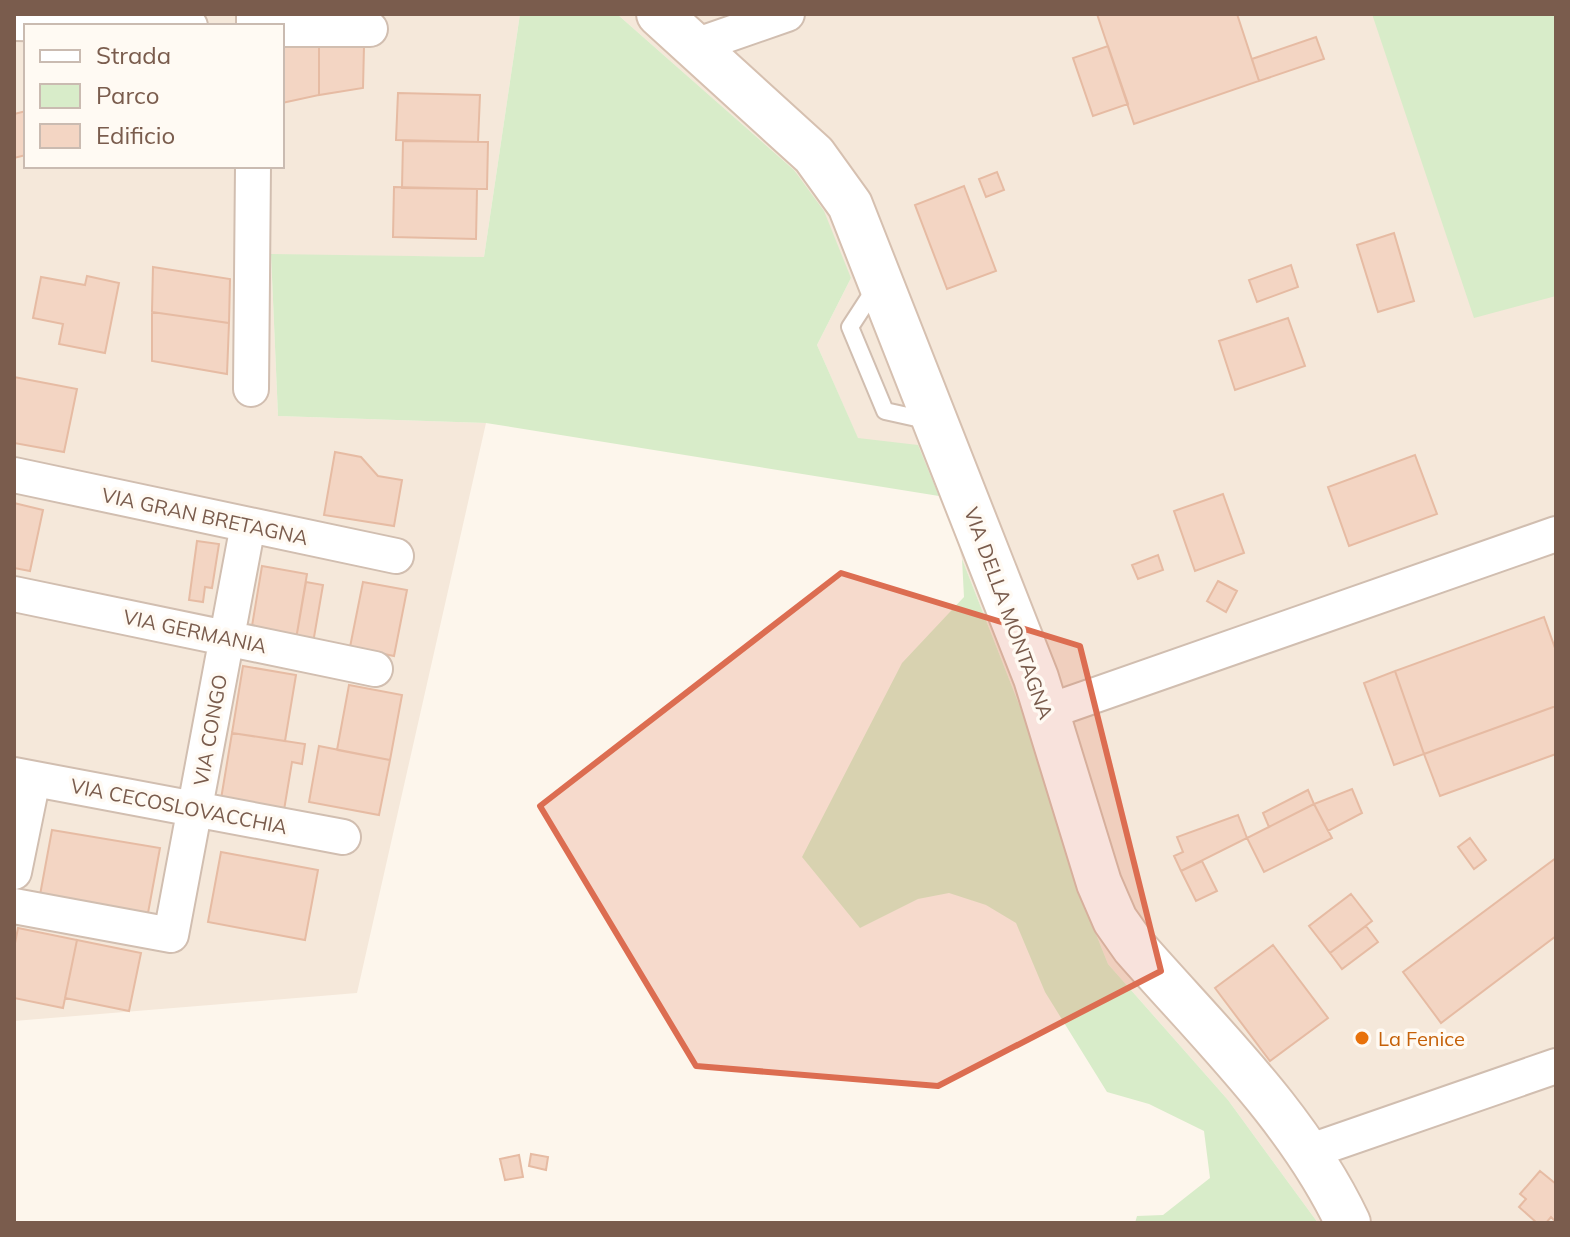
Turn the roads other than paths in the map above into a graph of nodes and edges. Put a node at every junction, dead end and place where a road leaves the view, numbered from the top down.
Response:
1 (659, 14) edge
2 (787, 14) edge
3 (14, 23) edge
4 (78, 24) edge
5 (284, 29) edge
6 (370, 29) dead end
7 (695, 46) junction
8 (253, 168) edge
9 (251, 389) dead end
10 (14, 475) edge
11 (248, 525) junction
12 (1556, 534) edge
13 (396, 556) dead end
14 (14, 594) edge
15 (227, 637) junction
16 (375, 669) dead end
17 (1047, 712) junction
18 (23, 777) edge
19 (195, 809) junction
20 (343, 837) dead end
21 (14, 872) edge
22 (14, 906) edge
23 (1556, 1066) edge
24 (1308, 1152) junction
25 (1348, 1223) edge

1 - 7 street, VIA DELLA MONTAGNA
2 - 7 street
3 - 4 street
5 - 6 street
7 - 17 street, VIA DELLA MONTAGNA
8 - 9 street
10 - 11 street, VIA GRAN BRETAGNA
11 - 13 street, VIA GRAN BRETAGNA
11 - 15 street, VIA CONGO
12 - 17 street
14 - 15 street, VIA GERMANIA
15 - 16 street, VIA GERMANIA
15 - 19 street, VIA CONGO
17 - 24 street, VIA DELLA MONTAGNA
18 - 19 street, VIA CECOSLOVACCHIA
18 - 21 street
19 - 20 street, VIA CECOSLOVACCHIA
19 - 22 street, VIA CONGO
23 - 24 street
24 - 25 street, VIA DELLA MONTAGNA

